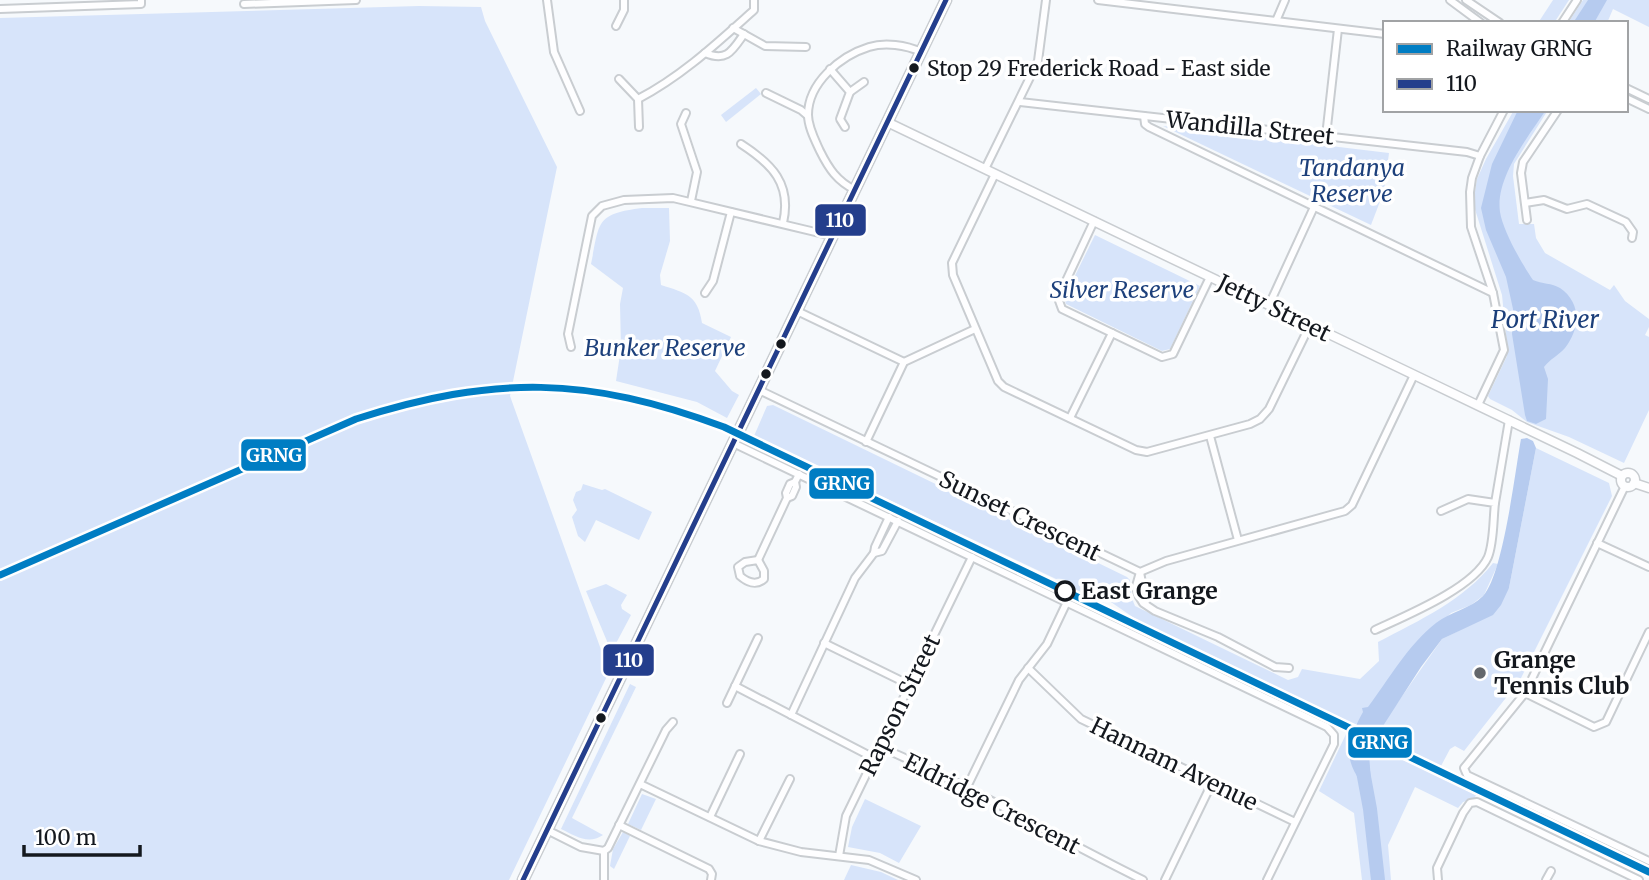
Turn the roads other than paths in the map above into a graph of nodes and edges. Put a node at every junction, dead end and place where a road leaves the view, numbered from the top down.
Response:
1 (356, 0) edge
2 (547, 0) edge
3 (624, 0) edge
4 (754, 0) edge
5 (946, 0) edge
6 (1045, 0) edge
7 (1098, 0) edge
8 (1286, 0) edge
9 (1450, 0) edge
10 (1466, 0) edge
11 (1577, 0) edge
12 (141, 2) edge
13 (1133, 2) edge
14 (244, 4) dead end
15 (0, 9) edge
16 (1276, 21) junction
17 (1485, 21) edge
18 (1563, 21) edge
19 (616, 26) dead end
20 (733, 28) junction
21 (1338, 29) junction
22 (744, 34) junction
23 (1383, 34) edge
24 (806, 47) dead end
25 (921, 51) junction
26 (705, 53) junction
27 (830, 69) junction
28 (619, 79) dead end
29 (864, 82) dead end
30 (1628, 89) edge
31 (850, 92) junction
32 (766, 93) dead end
33 (638, 99) junction
34 (1628, 99) edge
35 (1649, 99) edge
36 (1020, 102) junction
37 (1649, 109) edge
38 (580, 111) dead end
39 (1503, 112) edge
40 (1557, 112) edge
41 (686, 113) dead end
42 (808, 116) junction
43 (1144, 116) junction
44 (887, 122) junction
45 (639, 127) dead end
46 (845, 127) dead end
47 (1326, 136) junction
48 (741, 144) dead end
49 (1480, 156) junction
50 (985, 169) junction
51 (995, 174) junction
52 (855, 190) junction
53 (691, 201) junction
54 (1525, 203) junction
55 (1314, 207) junction
56 (731, 212) junction
57 (1527, 220) dead end
58 (1094, 221) junction
59 (783, 223) junction
60 (832, 236) junction
61 (1632, 238) dead end
62 (1210, 277) junction
63 (705, 293) dead end
64 (1493, 293) junction
65 (1269, 305) junction
66 (797, 311) junction
67 (1310, 325) junction
68 (975, 329) junction
69 (1112, 333) junction
70 (570, 348) dead end
71 (904, 362) junction
72 (1414, 375) junction
73 (759, 390) junction
74 (1478, 405) junction
75 (1070, 418) junction
76 (1508, 420) junction
77 (1210, 436) junction
78 (866, 442) junction
79 (733, 443) junction
80 (799, 474) junction
81 (1630, 484) junction
82 (1649, 488) edge
83 (1495, 503) junction
84 (1441, 511) dead end
85 (889, 517) junction
86 (898, 522) junction
87 (1238, 540) junction
88 (1597, 543) junction
89 (874, 553) junction
90 (972, 557) junction
91 (758, 560) junction
92 (1649, 567) edge
93 (1140, 572) junction
94 (1066, 604) junction
95 (1375, 630) dead end
96 (1649, 632) edge
97 (758, 638) dead end
98 (824, 643) junction
99 (1028, 668) junction
100 (1289, 668) dead end
101 (910, 685) junction
102 (735, 686) junction
103 (1525, 693) junction
104 (727, 703) dead end
105 (791, 715) junction
106 (673, 722) dead end
107 (880, 747) junction
108 (740, 754) dead end
109 (874, 758) junction
110 (790, 779) dead end
111 (1212, 783) junction
112 (640, 784) junction
113 (966, 789) junction
114 (710, 817) junction
115 (1295, 822) junction
116 (619, 825) junction
117 (547, 830) junction
118 (759, 841) junction
119 (604, 852) junction
120 (839, 856) junction
121 (1649, 861) edge
122 (1551, 871) dead end
123 (523, 880) edge
124 (604, 880) edge
125 (711, 880) edge
126 (916, 880) edge
127 (1143, 880) edge
128 (1165, 880) edge
129 (1267, 880) edge
130 (1438, 880) edge
131 (1546, 880) edge
132 (1639, 880) edge

1 - 14 street
2 - 38 street
3 - 19 street
4 - 20 street
5 - 25 main road
6 - 36 street
7 - 13 street
8 - 16 street
9 - 17 street
10 - 17 street
11 - 18 street
12 - 15 street
13 - 16 street
16 - 21 street
20 - 22 street
20 - 26 street
21 - 23 street
21 - 47 street
22 - 24 street
22 - 26 street
25 - 27 street
25 - 44 main road
26 - 33 street
27 - 31 street
27 - 42 street
28 - 33 street
29 - 31 street
30 - 35 street
31 - 46 street
32 - 42 street
33 - 45 street
34 - 37 street
36 - 43 street, Wandilla Street
36 - 50 street
39 - 49 street
40 - 54 street
41 - 53 street
42 - 52 street
43 - 47 street, Wandilla Street
43 - 55 street
44 - 50 street, Jetty Street
44 - 52 main road
47 - 49 street, Wandilla Street
48 - 59 street
49 - 64 street
50 - 51 street, Jetty Street
51 - 58 street, Jetty Street
51 - 68 street
52 - 60 main road
53 - 56 street
53 - 70 street
54 - 57 street
54 - 61 street
55 - 64 street
55 - 65 street
56 - 59 street
56 - 63 street
58 - 62 street, Jetty Street
58 - 69 street
59 - 60 street
60 - 66 main road
62 - 65 street, Jetty Street
62 - 69 street
64 - 74 street
65 - 67 street, Jetty Street
66 - 71 street
66 - 73 main road
67 - 72 street, Jetty Street
67 - 77 street
68 - 71 street
68 - 75 street
69 - 75 street
71 - 78 street
72 - 74 street, Jetty Street
72 - 87 street
73 - 78 street, Sunset Crescent
73 - 79 main road
74 - 76 street, Jetty Street
75 - 77 street
76 - 81 street, Jetty Street
76 - 83 street
77 - 87 street
78 - 93 street, Sunset Crescent
79 - 80 street
79 - 117 main road
80 - 85 street
80 - 91 street
81 - 82 street
81 - 88 street
83 - 84 street
83 - 95 street
85 - 86 street
85 - 89 street
86 - 89 street
86 - 90 street
87 - 93 street
88 - 92 street
88 - 103 street
89 - 98 street
90 - 94 street
90 - 101 street, Rapson Street
91 - 91 street
93 - 100 street
94 - 99 street
94 - 115 street
96 - 103 street
97 - 102 street
98 - 101 street
98 - 105 street
99 - 111 street, Hannam Avenue
99 - 113 street
101 - 107 street, Rapson Street
102 - 104 street
102 - 105 street
103 - 121 street
105 - 109 street
106 - 112 street
107 - 109 street, Rapson Street
107 - 113 street, Eldridge Crescent
108 - 114 street
109 - 120 street, Rapson Street
110 - 118 street
111 - 115 street, Hannam Avenue
111 - 128 street
112 - 114 street
112 - 116 street
113 - 127 street, Eldridge Crescent
114 - 118 street
115 - 129 street
116 - 119 street
116 - 125 street
117 - 119 street
117 - 123 main road
118 - 120 street
119 - 124 street
120 - 126 street
122 - 131 street
130 - 132 street

